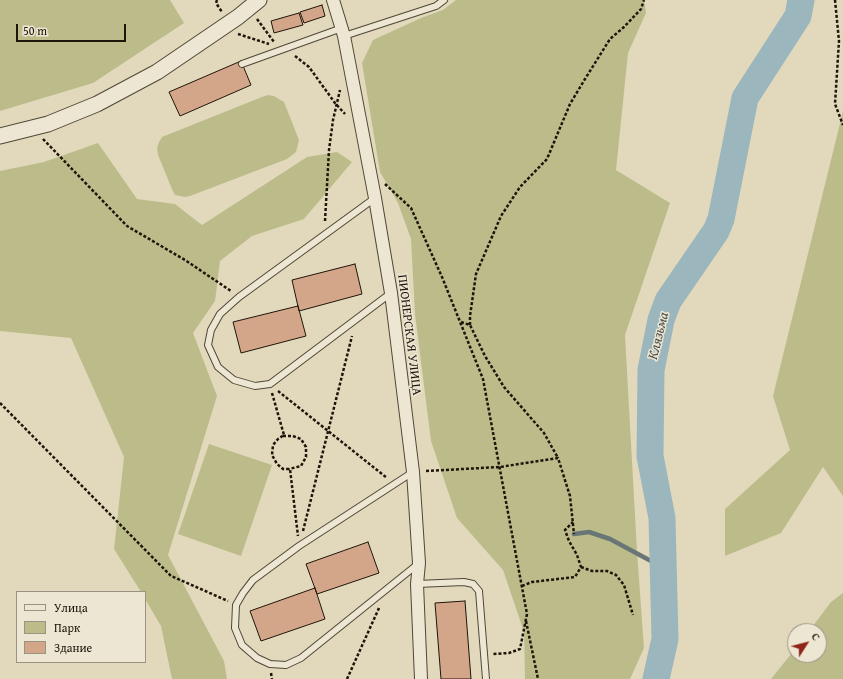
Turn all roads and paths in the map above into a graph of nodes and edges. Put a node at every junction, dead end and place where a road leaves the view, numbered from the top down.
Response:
1 (259, 0) edge
2 (332, 0) edge
3 (444, 0) edge
4 (644, 0) edge
5 (836, 0) edge
6 (254, 15) dead end
7 (238, 17) junction
8 (343, 32) junction
9 (291, 53) dead end
10 (242, 64) dead end
11 (341, 86) dead end
12 (336, 104) junction
13 (347, 116) dead end
14 (843, 125) edge
15 (0, 136) edge
16 (40, 136) dead end
17 (369, 168) junction
18 (375, 198) junction
19 (324, 235) junction
20 (390, 293) junction
21 (239, 297) junction
22 (357, 318) junction
23 (460, 322) junction
24 (470, 325) junction
25 (270, 384) junction
26 (0, 403) edge
27 (328, 430) junction
28 (282, 436) junction
29 (558, 458) junction
30 (500, 467) junction
31 (288, 469) junction
32 (412, 472) junction
33 (394, 484) junction
34 (573, 522) junction
35 (574, 534) dead end
36 (300, 546) junction
37 (418, 563) junction
38 (581, 567) junction
39 (417, 584) junction
40 (522, 586) junction
41 (236, 605) junction
42 (380, 607) dead end
43 (633, 615) dead end
44 (526, 619) junction
45 (484, 655) junction
46 (347, 679) edge
47 (420, 679) edge
48 (486, 679) edge
49 (538, 679) edge

1 - 7 street
2 - 8 street, ПИОНЕРСКАЯ УЛИЦА
3 - 8 lane
4 - 24 path
5 - 14 path
6 - 7 path
7 - 15 street
8 - 10 lane
8 - 17 street, ПИОНЕРСКАЯ УЛИЦА
9 - 12 path
11 - 12 path
12 - 13 path
12 - 19 path
16 - 21 path
17 - 18 street, ПИОНЕРСКАЯ УЛИЦА
17 - 23 path
18 - 19 lane
18 - 20 street, ПИОНЕРСКАЯ УЛИЦА
19 - 21 lane
20 - 22 lane
20 - 32 street, ПИОНЕРСКАЯ УЛИЦА
21 - 25 lane
22 - 25 lane
22 - 27 path
23 - 24 path
23 - 30 path
24 - 29 path
25 - 27 path
25 - 28 path
26 - 41 path
27 - 33 path
27 - 36 path
28 - 31 path
28 - 31 path
29 - 30 path
29 - 34 path
30 - 32 path
30 - 40 path
31 - 36 path
32 - 33 lane
32 - 37 street, ПИОНЕРСКАЯ УЛИЦА
33 - 36 lane
34 - 35 path
34 - 38 path
36 - 41 lane
37 - 39 street, ПИОНЕРСКАЯ УЛИЦА
37 - 41 lane
38 - 40 path
38 - 43 path
39 - 45 lane
39 - 47 street, ПИОНЕРСКАЯ УЛИЦА
40 - 44 path
42 - 46 path
44 - 45 path
44 - 49 path
45 - 48 lane

